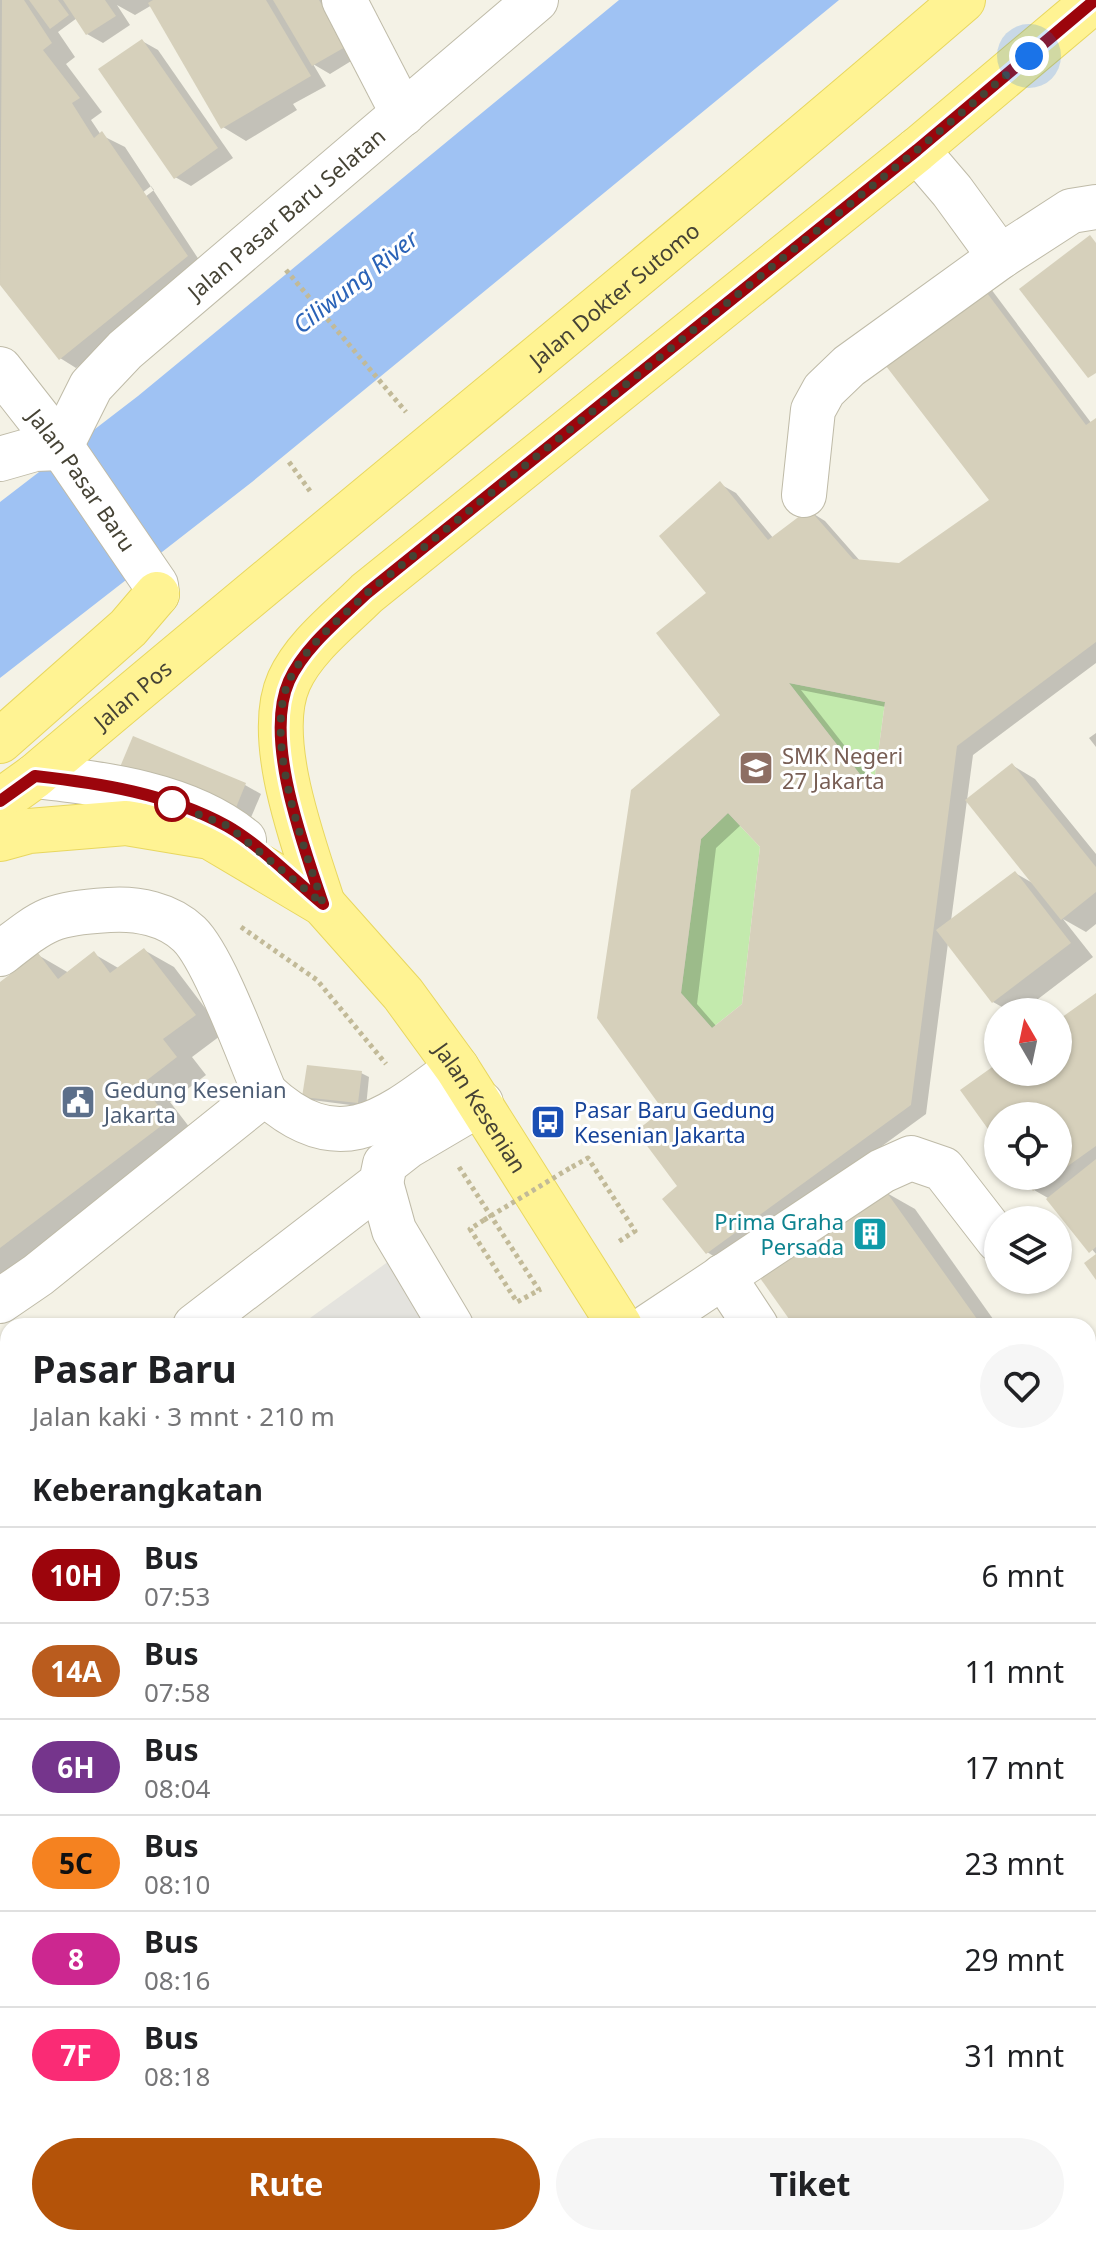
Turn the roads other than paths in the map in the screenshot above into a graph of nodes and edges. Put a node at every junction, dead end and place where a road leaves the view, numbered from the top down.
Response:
1 (344, 0) edge
2 (536, 0) edge
3 (963, 0) edge
4 (1095, 0) edge
5 (403, 114) junction
6 (917, 150) junction
7 (1096, 207) edge
8 (1000, 257) junction
9 (0, 369) edge
10 (62, 450) junction
11 (0, 459) edge
12 (804, 495) dead end
13 (261, 584) joint
14 (153, 585) joint
15 (0, 741) edge
16 (35, 776) junction
17 (0, 801) edge
18 (0, 839) edge
19 (323, 904) junction
20 (0, 954) edge
21 (469, 1086) junction
22 (265, 1093) junction
23 (424, 1115) junction
24 (381, 1183) junction
25 (984, 1222) edge
26 (723, 1276) junction
27 (0, 1301) edge
28 (205, 1318) edge
29 (446, 1318) edge
30 (615, 1318) edge
31 (661, 1318) edge
32 (751, 1318) edge

1 - 5 street
2 - 5 street, Jalan Pasar Baru Selatan
3 - 13 main road, Jalan Dokter Sutomo
4 - 6 main road
5 - 10 street, Jalan Pasar Baru Selatan
6 - 8 street
6 - 19 main road
7 - 8 street
8 - 12 street
9 - 10 street, Jalan Pasar Baru
10 - 11 street
10 - 14 street, Jalan Pasar Baru
13 - 16 main road, Jalan Pos
14 - 15 main road
16 - 17 main road, Jalan Pos
16 - 19 street
18 - 19 main road
19 - 21 main road, Jalan Kesenian
20 - 22 street
21 - 23 street
21 - 30 main road, Jalan Kesenian
22 - 23 street
22 - 27 street
23 - 24 street
24 - 28 street
24 - 29 street
25 - 26 street
26 - 31 street
26 - 32 street

